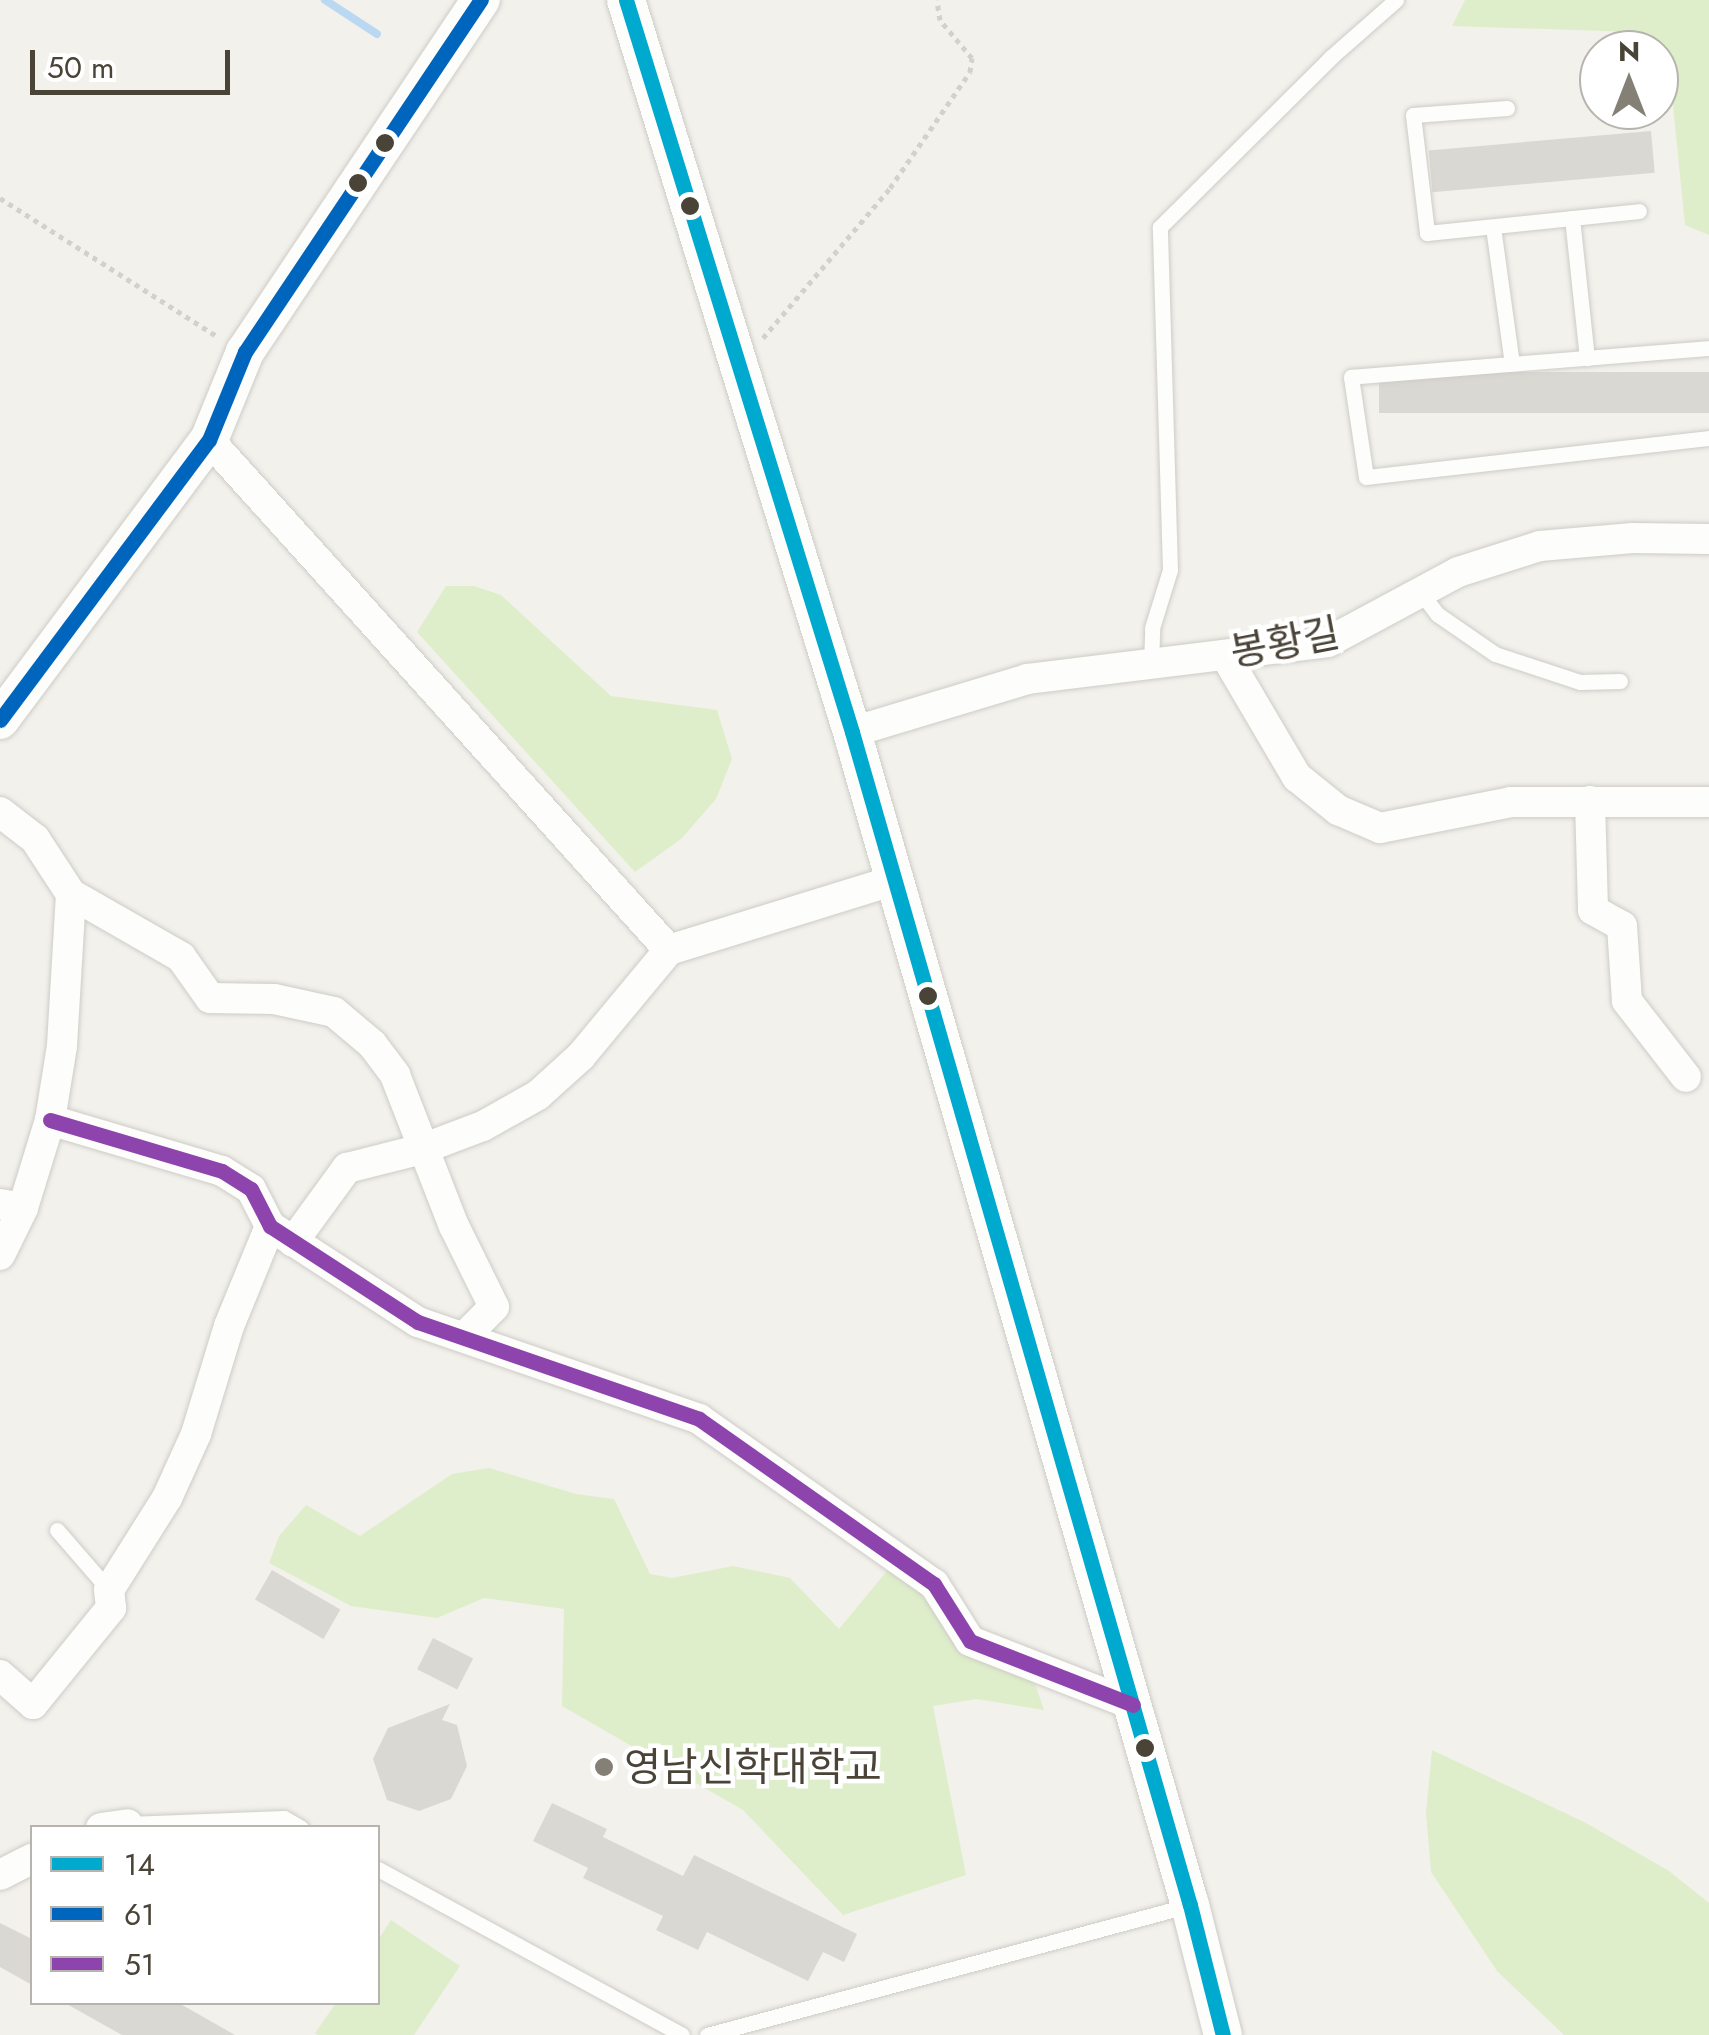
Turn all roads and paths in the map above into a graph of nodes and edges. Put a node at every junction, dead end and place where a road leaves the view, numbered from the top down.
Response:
1 (481, 0) edge
2 (626, 0) edge
3 (938, 0) edge
4 (1396, 0) edge
5 (1507, 108) dead end
6 (0, 198) edge
7 (1639, 211) dead end
8 (1572, 218) junction
9 (1493, 227) junction
10 (216, 335) dead end
11 (1709, 348) edge
12 (1587, 358) junction
13 (1512, 364) junction
14 (739, 367) junction
15 (1709, 438) edge
16 (209, 440) junction
17 (1702, 531) edge
18 (1422, 594) junction
19 (1226, 655) junction
20 (1151, 664) junction
21 (1620, 681) dead end
22 (0, 720) edge
23 (852, 732) junction
24 (1590, 801) junction
25 (1709, 802) edge
26 (0, 812) edge
27 (894, 880) junction
28 (71, 894) junction
29 (670, 950) junction
30 (1686, 1077) dead end
31 (50, 1120) junction
32 (422, 1149) junction
33 (12, 1206) edge
34 (282, 1234) junction
35 (0, 1256) edge
36 (466, 1336) junction
37 (57, 1530) dead end
38 (109, 1590) junction
39 (0, 1675) edge
40 (1133, 1706) junction
41 (135, 1825) edge
42 (296, 1825) edge
43 (30, 1860) edge
44 (380, 1870) edge
45 (0, 1876) edge
46 (1190, 1905) junction
47 (682, 2035) edge
48 (707, 2035) edge
49 (1223, 2035) edge

1 - 16 street
2 - 14 street
3 - 14 path
4 - 20 lane
5 - 9 lane
6 - 10 path
7 - 8 lane
8 - 9 lane
8 - 12 lane
9 - 13 lane
11 - 12 lane
12 - 13 lane
13 - 15 lane
14 - 23 street
16 - 22 street
16 - 29 street
17 - 18 street, 봉황길
18 - 19 street, 봉황길
18 - 21 lane
19 - 20 street, 봉황길
19 - 24 street
20 - 23 street, 봉황길
23 - 27 street
24 - 25 street
24 - 30 street
26 - 28 street
27 - 29 street
27 - 40 street
28 - 31 street
28 - 32 street
29 - 32 street
31 - 33 street
31 - 34 street
32 - 34 street
32 - 36 street
33 - 35 street
34 - 36 street
34 - 38 street
36 - 40 street
37 - 38 lane
38 - 39 street
40 - 46 street
41 - 42 lane
43 - 45 street
44 - 47 lane
46 - 48 lane
46 - 49 street

